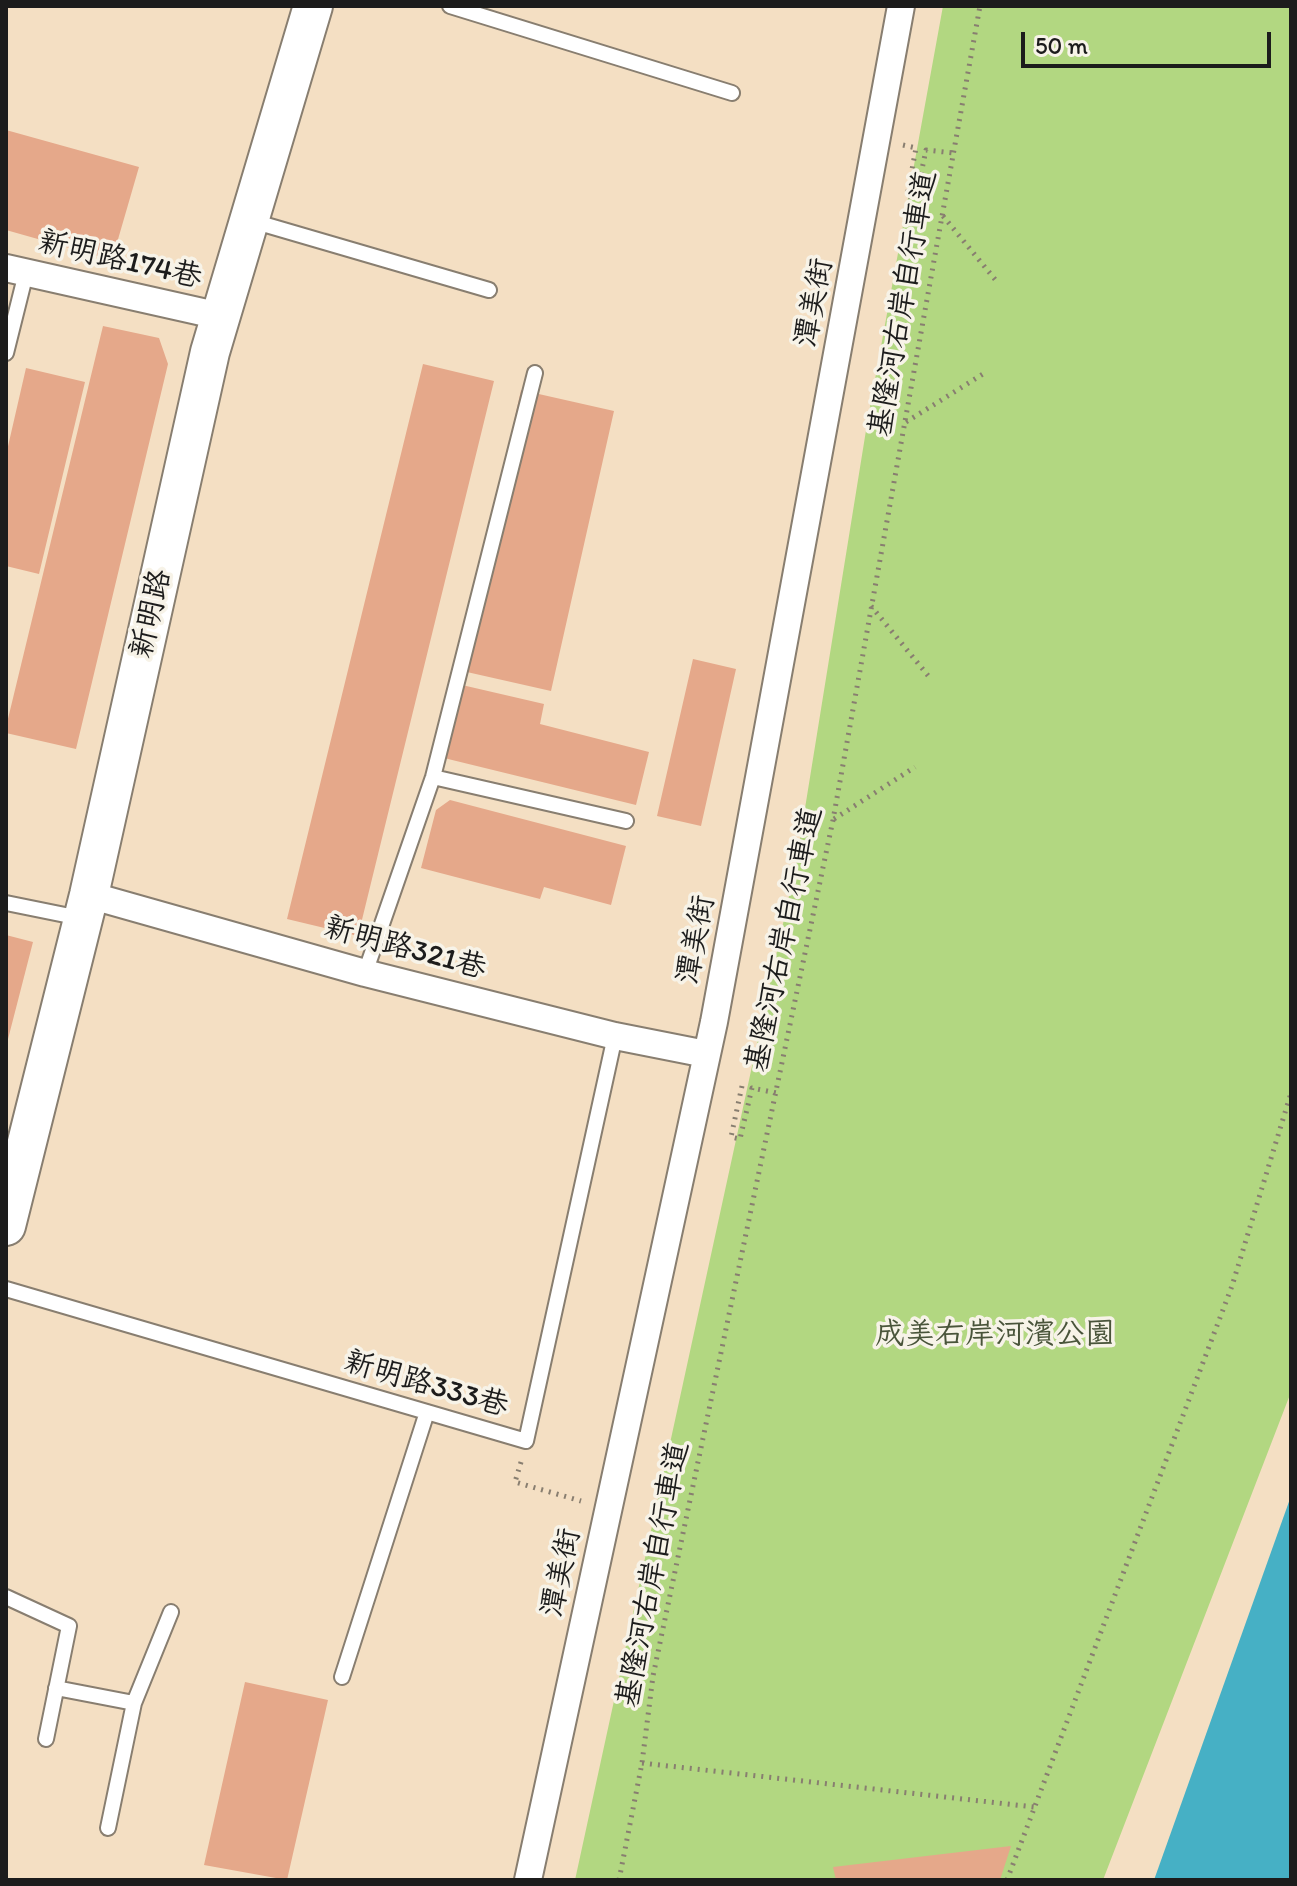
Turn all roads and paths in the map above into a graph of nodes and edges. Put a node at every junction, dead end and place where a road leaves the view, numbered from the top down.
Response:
1 (313, 6) edge
2 (450, 6) edge
3 (901, 6) edge
4 (980, 6) edge
5 (732, 93) dead end
6 (916, 148) dead end
7 (954, 153) junction
8 (943, 215) junction
9 (249, 220) junction
10 (16, 271) edge
11 (998, 283) dead end
12 (489, 290) dead end
13 (220, 316) junction
14 (6, 353) edge
15 (535, 373) dead end
16 (983, 374) dead end
17 (905, 422) junction
18 (871, 606) junction
19 (930, 678) dead end
20 (915, 767) dead end
21 (433, 777) junction
22 (833, 820) junction
23 (626, 821) dead end
24 (6, 903) edge
25 (86, 907) junction
26 (365, 973) junction
27 (615, 1036) junction
28 (706, 1054) junction
29 (735, 1079) dead end
30 (777, 1093) junction
31 (1291, 1093) edge
32 (6, 1226) edge
33 (6, 1289) edge
34 (427, 1412) junction
35 (526, 1441) junction
36 (608, 1509) junction
37 (6, 1597) edge
38 (171, 1612) dead end
39 (342, 1677) dead end
40 (56, 1688) junction
41 (134, 1703) junction
42 (46, 1739) dead end
43 (642, 1763) junction
44 (1035, 1807) junction
45 (108, 1828) dead end
46 (528, 1880) edge
47 (619, 1880) edge
48 (1007, 1880) edge

1 - 9 street, 新明路
2 - 5 lane
3 - 28 street, 潭美街
4 - 7 path, 基隆河右岸自行車道
6 - 7 path
7 - 8 path, 基隆河右岸自行車道
8 - 11 path
8 - 17 path, 基隆河右岸自行車道
9 - 12 lane
9 - 13 street, 新明路
10 - 13 street, 新明路174巷
10 - 14 lane
13 - 25 street, 新明路
15 - 21 lane
16 - 17 path
17 - 18 path, 基隆河右岸自行車道
18 - 19 path
18 - 22 path, 基隆河右岸自行車道
20 - 22 path
21 - 23 lane
21 - 26 lane
22 - 30 path, 基隆河右岸自行車道
24 - 25 lane
25 - 26 street, 新明路321巷
25 - 32 street, 新明路
26 - 27 street, 新明路321巷
27 - 28 street, 新明路321巷
27 - 35 lane, 新明路333巷
28 - 36 street, 潭美街
29 - 30 path
30 - 43 path, 基隆河右岸自行車道
31 - 44 path
33 - 34 lane, 新明路333巷
34 - 35 lane, 新明路333巷
34 - 39 lane
35 - 36 path
36 - 46 street, 潭美街
37 - 40 lane
38 - 41 lane
40 - 41 lane
40 - 42 lane
41 - 45 lane
43 - 44 path
43 - 47 path, 基隆河右岸自行車道
44 - 48 path

